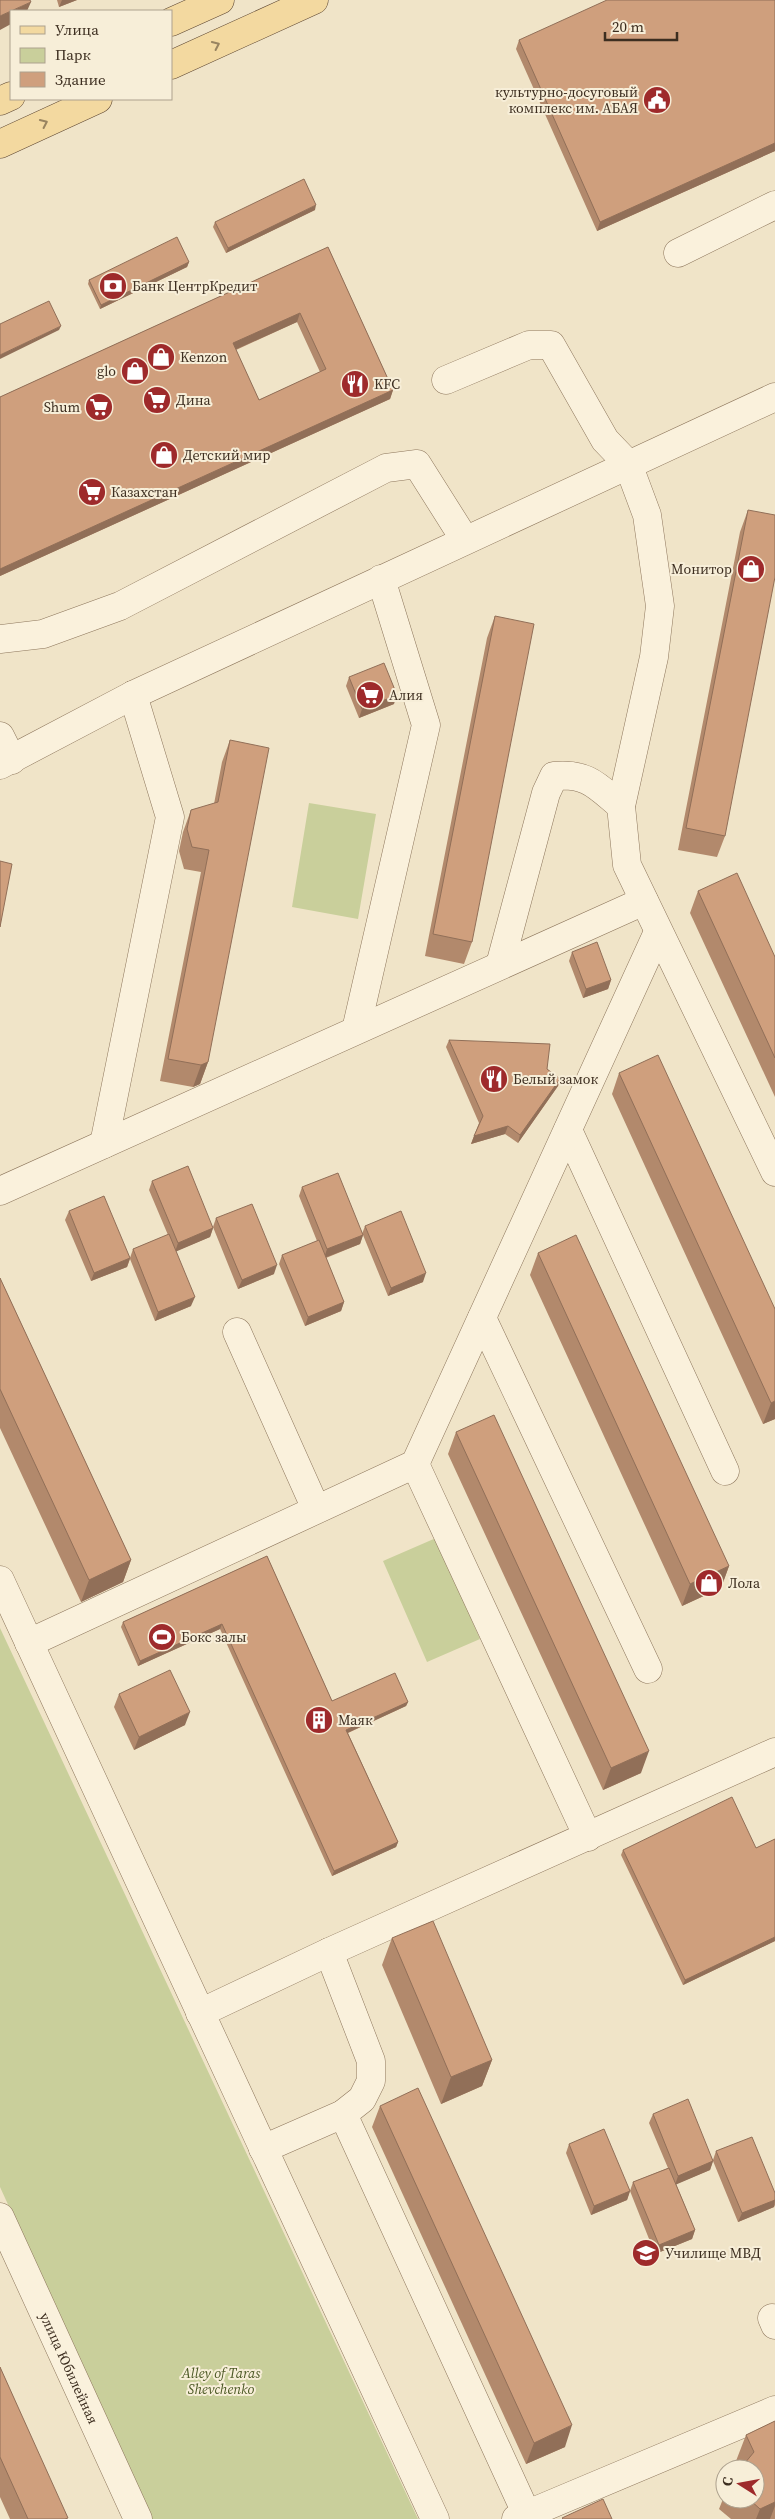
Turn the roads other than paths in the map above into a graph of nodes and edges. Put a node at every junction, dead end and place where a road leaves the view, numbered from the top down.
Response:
1 (220, 0) edge
2 (314, 0) edge
3 (172, 22) edge
4 (172, 65) edge
5 (96, 100) edge
6 (0, 144) edge
7 (775, 205) edge
8 (678, 253) dead end
9 (446, 380) dead end
10 (775, 397) edge
11 (628, 464) junction
12 (465, 540) junction
13 (381, 579) junction
14 (0, 639) edge
15 (132, 695) junction
16 (0, 736) edge
17 (6, 762) edge
18 (621, 806) junction
19 (644, 900) junction
20 (658, 932) junction
21 (500, 965) junction
22 (356, 1030) junction
23 (568, 1130) junction
24 (104, 1144) junction
25 (775, 1172) edge
26 (0, 1191) edge
27 (482, 1318) junction
28 (237, 1332) dead end
29 (415, 1464) junction
30 (725, 1471) dead end
31 (316, 1509) junction
32 (0, 1580) edge
33 (30, 1643) junction
34 (648, 1668) dead end
35 (775, 1752) edge
36 (588, 1837) junction
37 (329, 1952) junction
38 (200, 2013) junction
39 (343, 2114) junction
40 (263, 2149) junction
41 (0, 2216) edge
42 (775, 2410) edge
43 (521, 2517) edge
44 (134, 2518) edge
45 (435, 2519) edge

1 - 3 main road
4 -> 2 main road
6 -> 5 main road
7 - 8 street
9 - 11 street
10 - 11 street
11 - 12 street
11 - 18 street
12 - 13 street
12 - 14 street
13 - 15 street
13 - 22 street
15 - 17 street
15 - 24 street
16 - 17 street
18 - 19 street
18 - 21 street
19 - 20 street
19 - 21 street
20 - 23 street
20 - 25 street
21 - 22 street
22 - 24 street
23 - 27 street
23 - 30 street
24 - 26 street
27 - 29 street
27 - 34 street
28 - 31 street
29 - 31 street
29 - 36 street
31 - 33 street
32 - 33 street
33 - 38 street
35 - 36 street
36 - 37 street
37 - 38 street
37 - 39 street
38 - 40 street
39 - 40 street
39 - 43 street
40 - 45 street
41 - 44 street, улица Юбилейная
42 - 43 street

